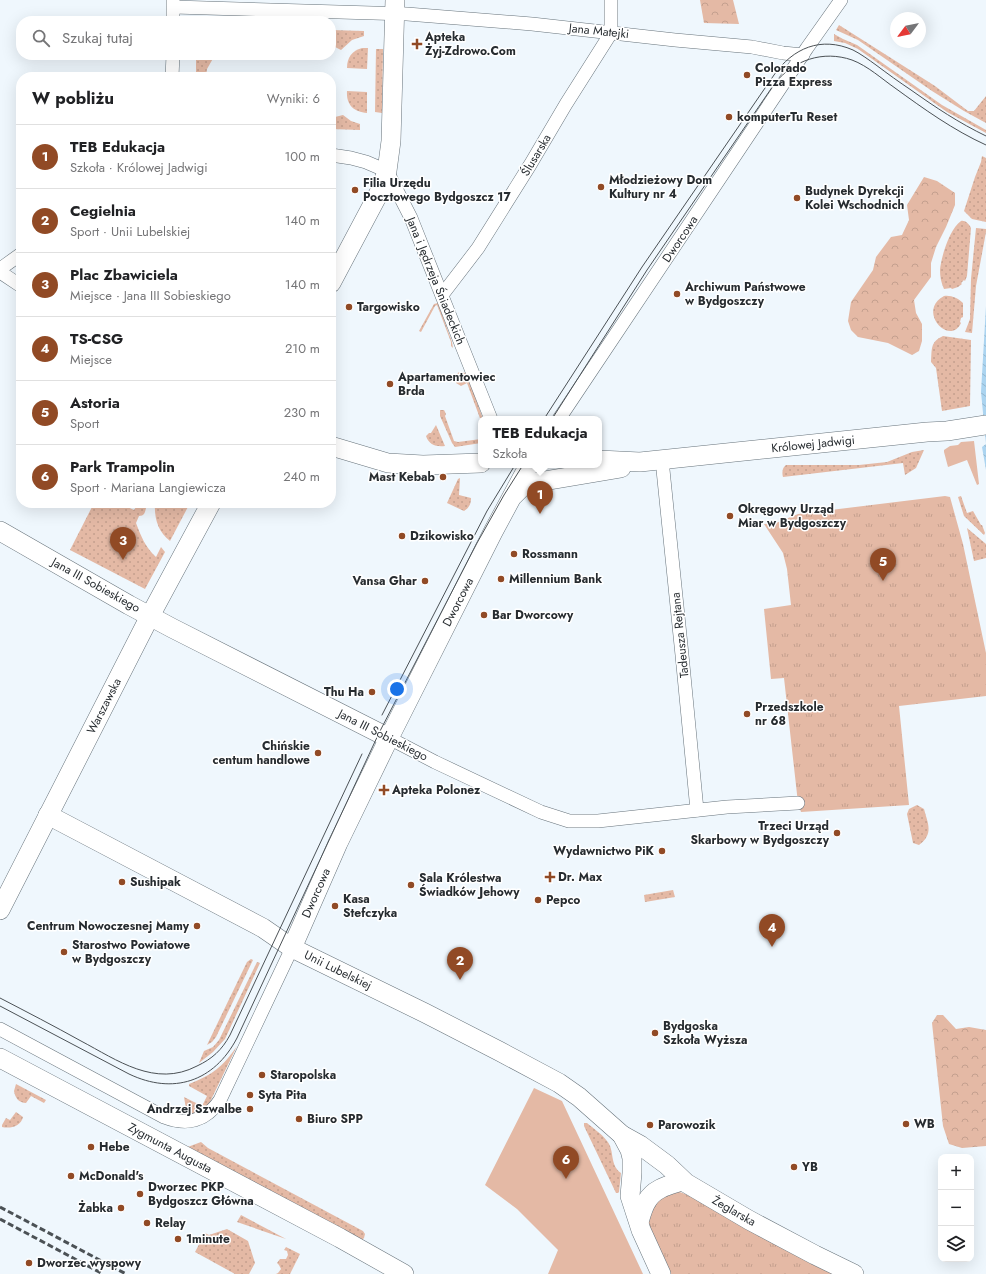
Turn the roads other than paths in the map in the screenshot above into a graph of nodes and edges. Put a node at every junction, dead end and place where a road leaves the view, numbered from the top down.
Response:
1 (610, 0) edge
2 (841, 0) edge
3 (174, 3) edge
4 (395, 6) edge
5 (173, 16) edge
6 (611, 32) junction
7 (803, 55) junction
8 (173, 60) edge
9 (172, 72) edge
10 (336, 156) edge
11 (387, 171) junction
12 (16, 258) edge
13 (0, 269) edge
14 (0, 272) edge
15 (336, 274) edge
16 (16, 283) edge
17 (442, 295) junction
18 (490, 416) edge
19 (561, 416) edge
20 (986, 425) edge
21 (336, 447) edge
22 (602, 460) edge
23 (662, 460) junction
24 (640, 462) junction
25 (478, 463) edge
26 (528, 468) edge
27 (514, 495) junction
28 (208, 508) edge
29 (0, 531) edge
30 (150, 616) junction
31 (390, 738) junction
32 (798, 803) dead end
33 (697, 810) junction
34 (48, 815) junction
35 (0, 910) edge
36 (292, 948) junction
37 (0, 1029) edge
38 (0, 1058) edge
39 (622, 1135) junction
40 (682, 1181) junction
41 (639, 1222) junction
42 (404, 1274) edge
43 (661, 1274) edge
44 (854, 1274) edge

1 - 6 street
2 - 7 street, Dworcowa
3 - 4 street, Jana Matejki
3 - 5 street
4 - 6 street, Jana Matejki
4 - 11 street
6 - 7 street, Jana Matejki
6 - 17 street, Ślusarska
7 - 19 street, Dworcowa
8 - 9 street
10 - 11 street
11 - 15 street
11 - 17 street, Jana i Jędrzeja Śniadeckich
12 - 13 street
14 - 16 street
17 - 18 street, Jana i Jędrzeja Śniadeckich
20 - 23 street, Królowej Jadwigi
21 - 25 street
22 - 24 street, Królowej Jadwigi
23 - 24 street, Królowej Jadwigi
23 - 33 street, Tadeusza Rejtana
24 - 27 street, Królowej Jadwigi
26 - 27 street, Dworcowa
27 - 31 street, Dworcowa
28 - 30 street, Warszawska
29 - 30 street, Jana III Sobieskiego
30 - 31 street, Jana III Sobieskiego
30 - 34 street, Warszawska
31 - 33 street, Jana III Sobieskiego
31 - 36 street, Dworcowa
32 - 33 street, Jana III Sobieskiego
34 - 35 street, Warszawska
34 - 36 street, Unii Lubelskiej
36 - 37 street, Dworcowa
36 - 39 street, Unii Lubelskiej
38 - 42 street, Zygmunta Augusta
39 - 40 street, Żeglarska
39 - 41 street
40 - 41 street
40 - 44 street, Żeglarska
41 - 43 street

